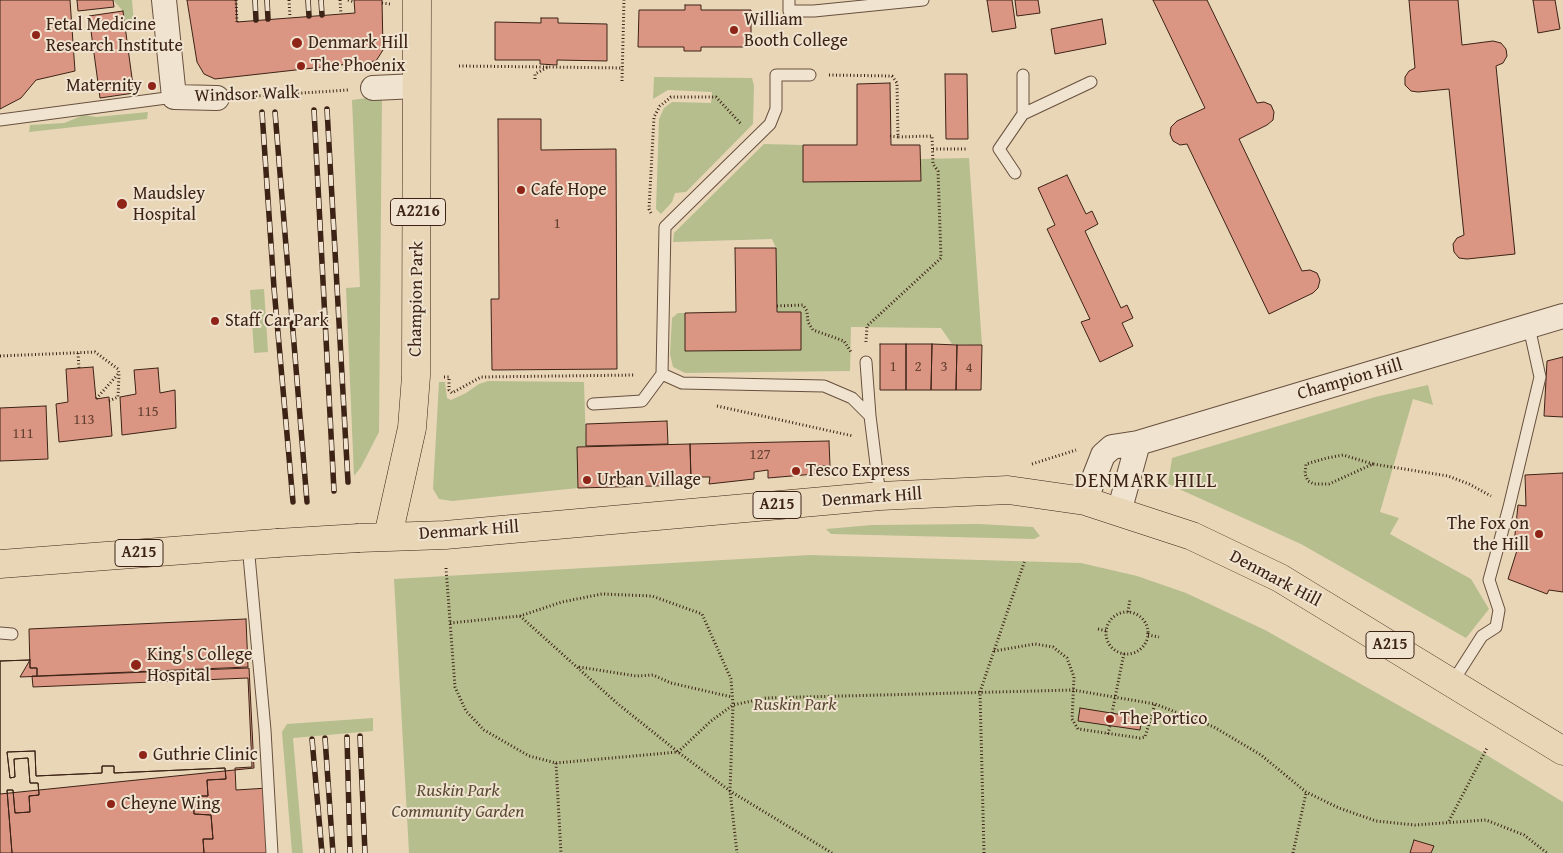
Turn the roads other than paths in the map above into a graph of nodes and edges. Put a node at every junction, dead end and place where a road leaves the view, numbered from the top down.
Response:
1 (164, 0) edge
2 (416, 0) edge
3 (789, 0) edge
4 (923, 0) edge
5 (810, 75) road end
6 (1023, 75) dead end
7 (1091, 82) dead end
8 (417, 86) junction
9 (373, 88) road end
10 (174, 97) junction
11 (217, 98) road end
12 (1023, 114) junction
13 (0, 120) edge
14 (1015, 173) dead end
15 (1563, 316) edge
16 (1528, 327) junction
17 (861, 362) road end
18 (662, 374) junction
19 (593, 404) dead end
20 (870, 416) junction
21 (1138, 443) junction
22 (880, 496) junction
23 (1085, 501) junction
24 (1119, 512) junction
25 (388, 536) junction
26 (248, 545) junction
27 (0, 564) edge
28 (1452, 683) junction
29 (1563, 751) edge
30 (272, 853) edge

1 - 10 street, Windsor Walk
2 - 8 main road, Champion Park / A2216
3 - 4 lane
5 - 18 lane
6 - 12 lane
7 - 12 lane
8 - 9 street
8 - 25 main road, Champion Park / A2216
10 - 11 street, Windsor Walk
10 - 13 lane
12 - 14 lane
15 - 16 street, Champion Hill
16 - 21 street, Champion Hill
16 - 28 lane
17 - 20 lane
18 - 19 lane
18 - 20 lane
20 - 22 lane
21 - 23 street, Champion Hill
21 - 24 street
22 - 23 main road, Denmark Hill / A215
22 - 25 main road, Denmark Hill / A215
23 - 24 main road, Denmark Hill / A215
24 - 28 main road, Denmark Hill / A215
25 - 26 main road, Denmark Hill / A215, bridge
26 - 27 main road, Denmark Hill / A215
26 - 30 lane
28 - 29 main road, Denmark Hill / A215

